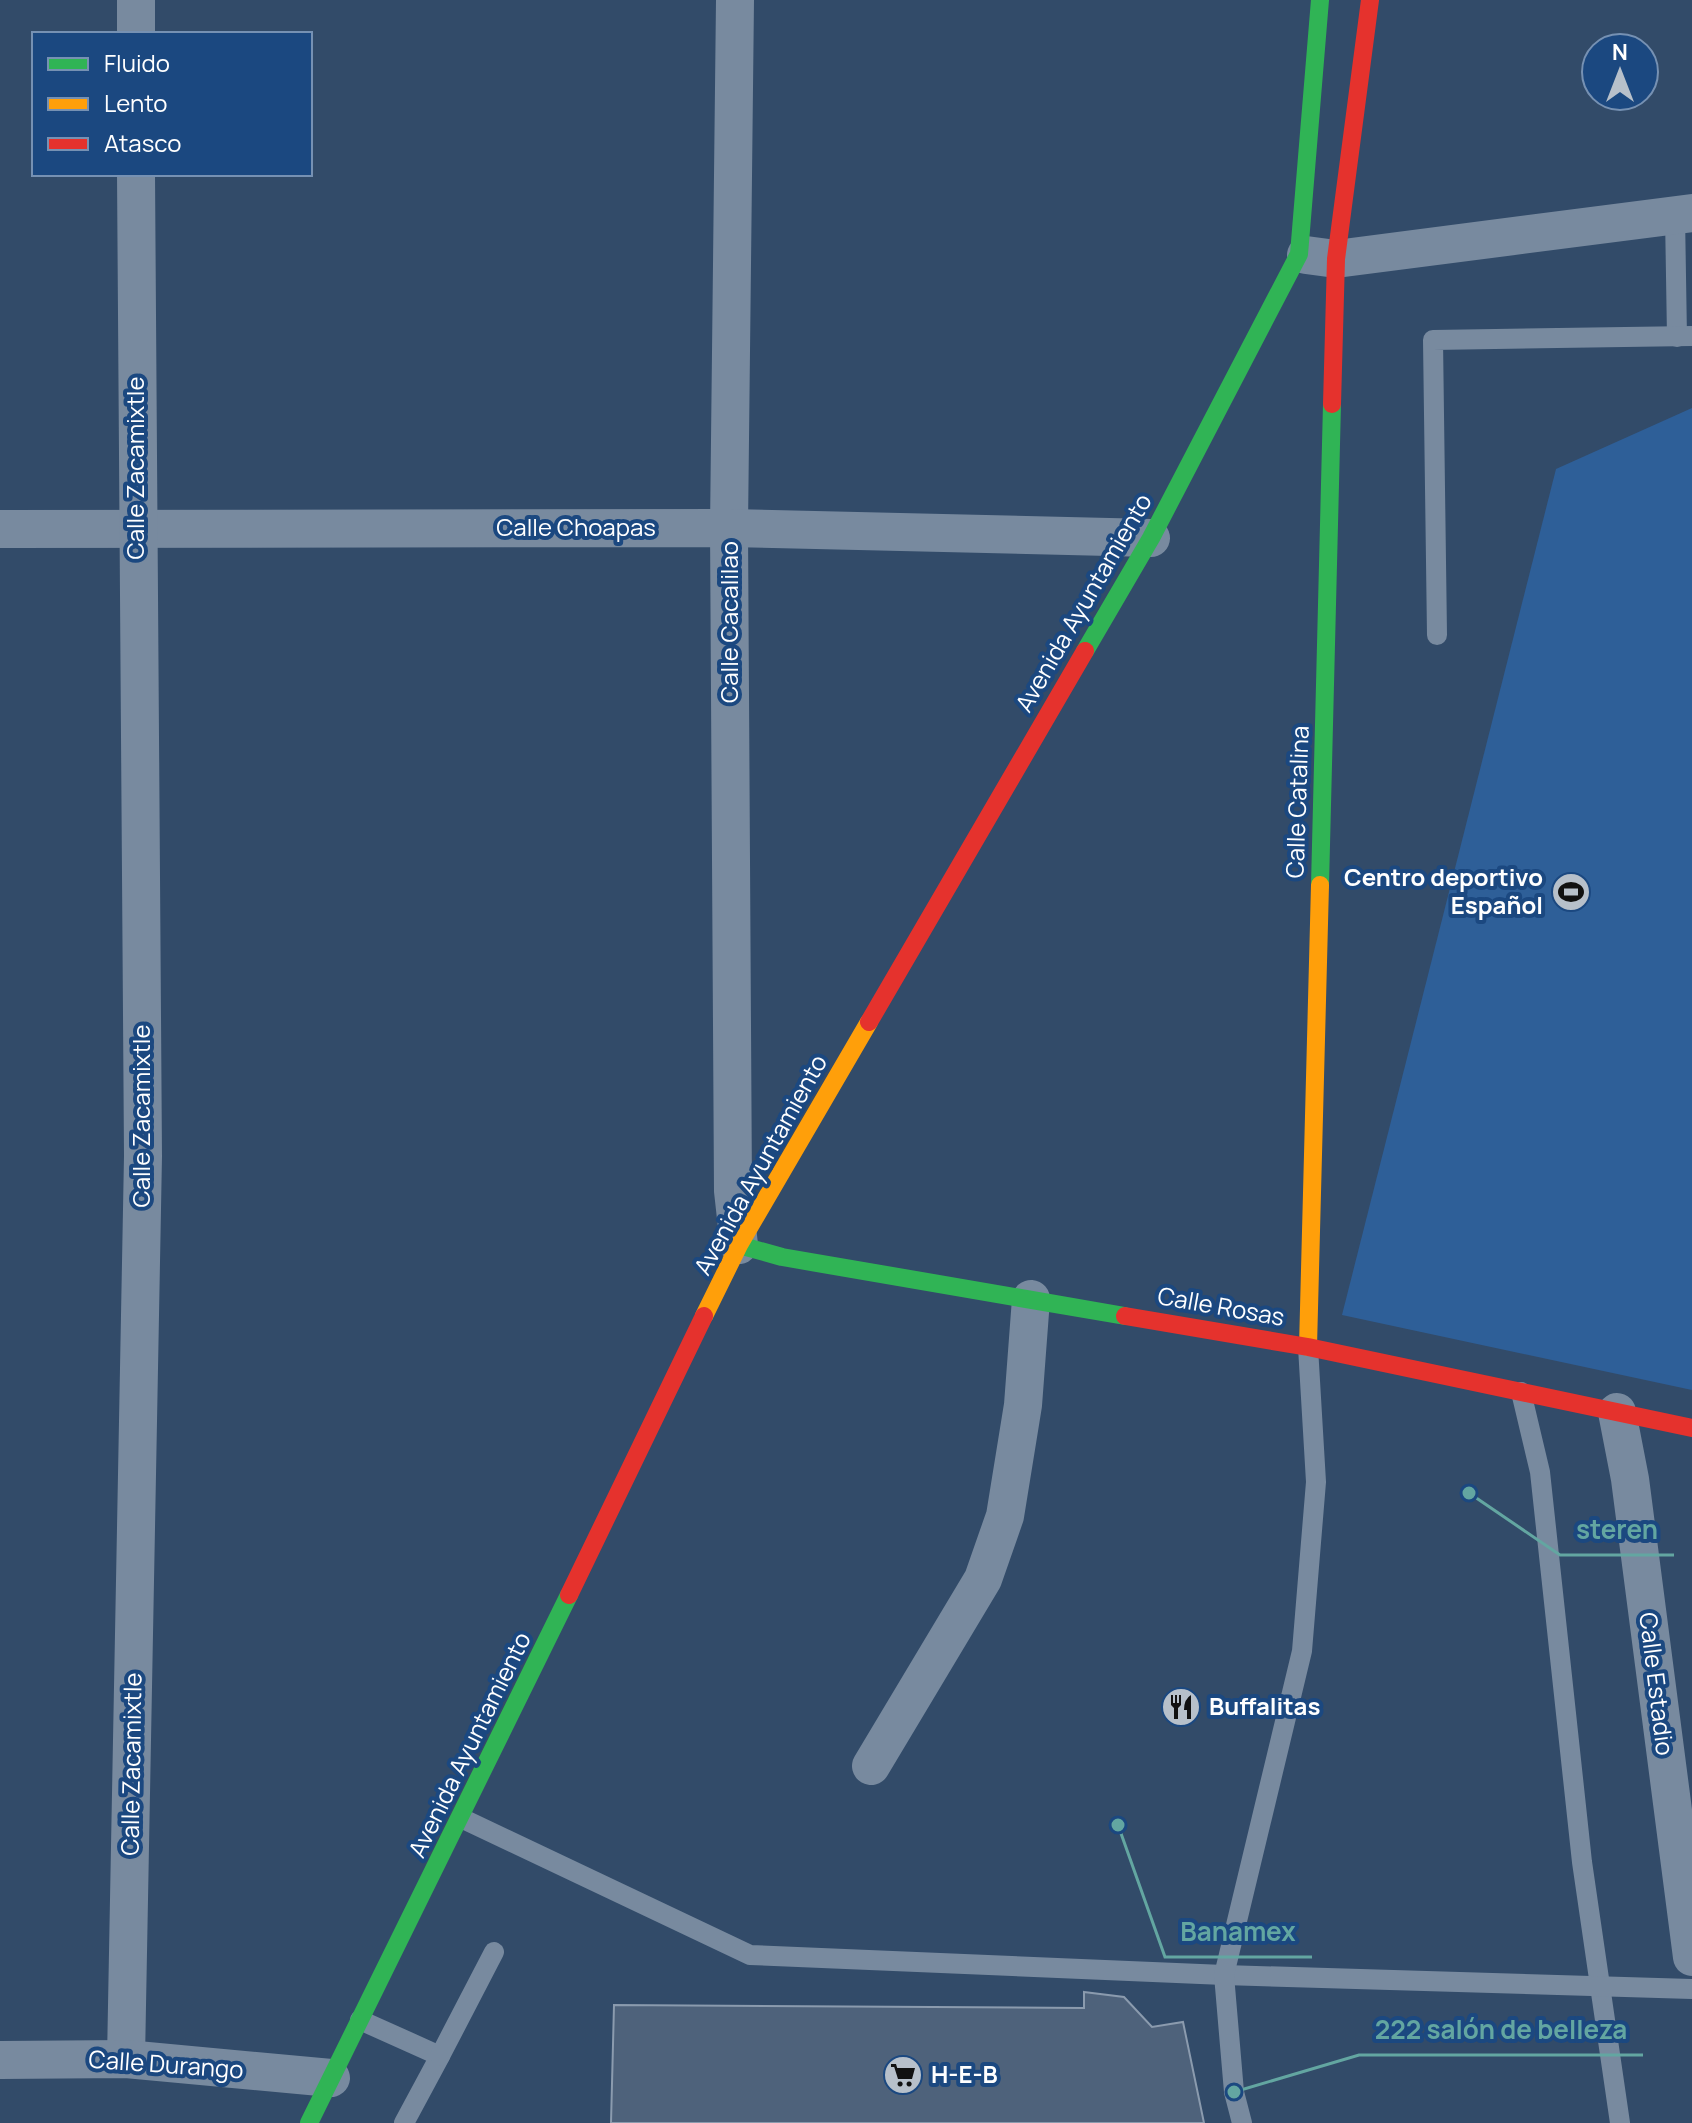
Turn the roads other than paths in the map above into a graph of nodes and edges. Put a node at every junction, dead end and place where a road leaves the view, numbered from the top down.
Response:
1 (136, 0) edge
2 (735, 0) edge
3 (1320, 0) edge
4 (1370, 0) edge
5 (136, 32) edge
6 (136, 176) edge
7 (1684, 214) edge
8 (1299, 254) junction
9 (1336, 259) junction
10 (1684, 337) edge
11 (729, 528) junction
12 (0, 529) edge
13 (136, 529) junction
14 (1151, 538) junction
15 (1437, 635) dead end
16 (739, 1245) junction
17 (1031, 1299) junction
18 (1308, 1347) junction
19 (1521, 1392) junction
20 (1617, 1412) junction
21 (1692, 1428) edge
22 (871, 1766) dead end
23 (461, 1818) junction
24 (494, 1952) dead end
25 (1692, 1957) edge
26 (1224, 1975) junction
27 (1597, 1985) junction
28 (1692, 1989) edge
29 (360, 2020) junction
30 (440, 2056) junction
31 (126, 2059) junction
32 (0, 2060) edge
33 (331, 2078) junction
34 (309, 2123) edge
35 (404, 2123) edge
36 (1242, 2123) edge
37 (1620, 2123) edge

1 - 5 street
2 - 11 street, Calle Cacalilao
3 - 8 street
4 - 9 street, Calle Catalina
6 - 13 street, Calle Zacamixtle
7 - 9 street
7 - 10 lane
8 - 9 street
8 - 14 street, Avenida Ayuntamiento
9 - 18 street, Calle Catalina
10 - 15 lane
11 - 13 street, Calle Choapas
11 - 14 street, Calle Choapas
11 - 16 street, Calle Cacalilao
12 - 13 street, Calle Choapas
13 - 31 street, Calle Zacamixtle
14 - 16 street, Avenida Ayuntamiento
16 - 17 street, Calle Rosas
16 - 23 street, Avenida Ayuntamiento
17 - 18 street, Calle Rosas
17 - 22 street
18 - 19 street, Calle Rosas
18 - 26 lane
19 - 20 street, Calle Rosas
19 - 27 lane
20 - 21 street, Calle Rosas
20 - 25 street, Calle Estadio
23 - 26 lane
23 - 29 street, Avenida Ayuntamiento
24 - 30 lane
26 - 27 lane
26 - 36 lane
27 - 28 lane
27 - 37 lane
29 - 30 lane
29 - 33 street, Avenida Ayuntamiento
30 - 35 lane
31 - 32 street, Calle Durango
31 - 33 street, Calle Durango
33 - 34 street, Avenida Ayuntamiento

